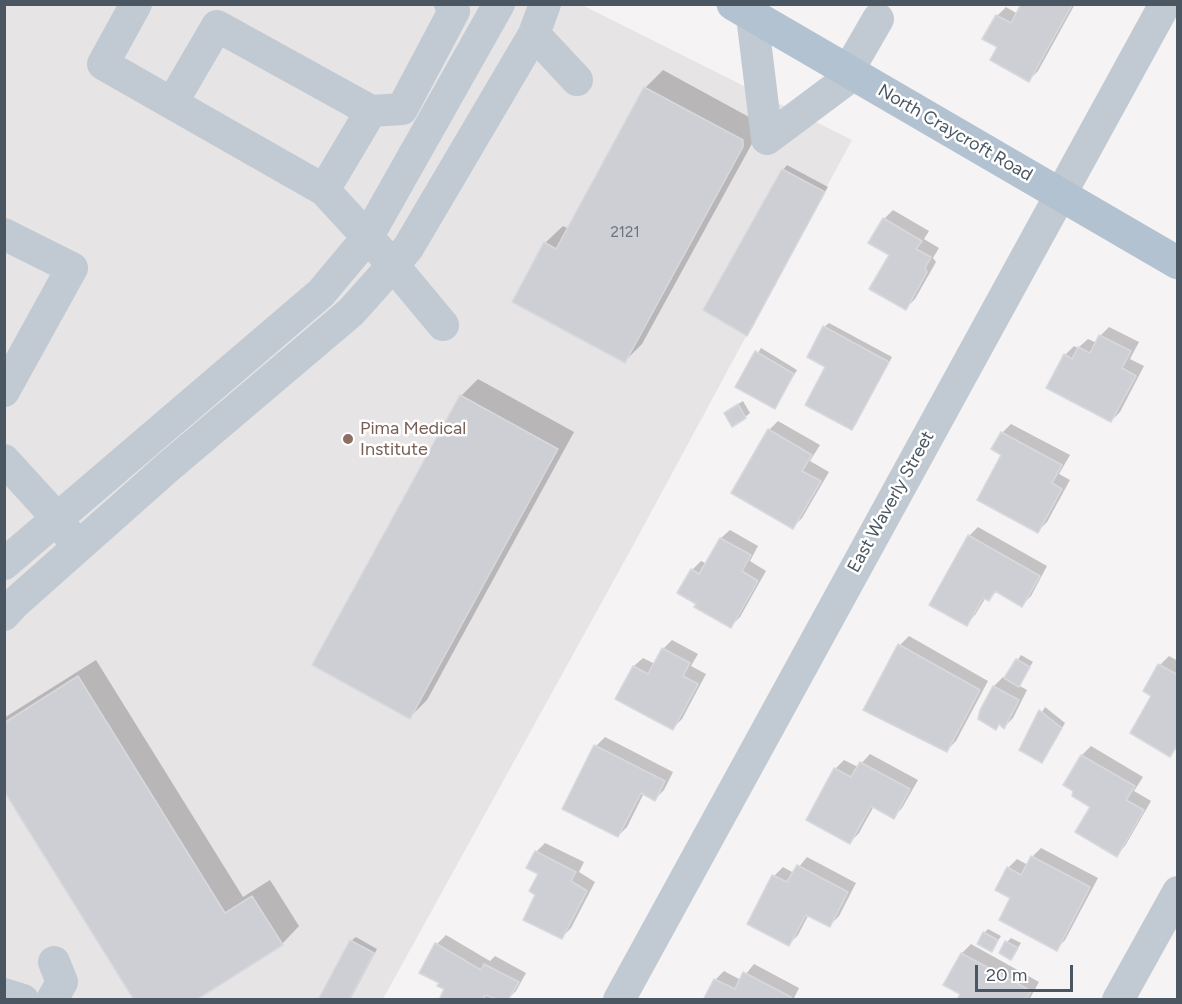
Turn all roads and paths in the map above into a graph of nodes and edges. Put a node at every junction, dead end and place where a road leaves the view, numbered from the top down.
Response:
1 (136, 4) edge
2 (450, 4) edge
3 (499, 4) edge
4 (544, 4) edge
5 (1165, 4) edge
6 (742, 10) edge
7 (218, 15) edge
8 (878, 19) dead end
9 (534, 34) junction
10 (851, 73) junction
11 (578, 80) dead end
12 (172, 103) junction
13 (371, 111) junction
14 (324, 190) junction
15 (1060, 194) junction
16 (4, 234) edge
17 (367, 238) junction
18 (1178, 263) edge
19 (393, 265) junction
20 (443, 325) dead end
21 (4, 391) edge
22 (4, 459) edge
23 (57, 518) junction
24 (77, 548) junction
25 (4, 564) edge
26 (4, 615) edge
27 (1178, 892) edge
28 (54, 962) dead end
29 (4, 993) edge
30 (23, 999) edge
31 (52, 999) edge
32 (619, 999) edge
33 (1118, 999) edge

1 - 12 street
2 - 13 street
3 - 17 street
4 - 9 street
5 - 15 street, East Waverly Street
6 - 10 main road, North Craycroft Road
6 - 10 street
7 - 12 street
7 - 13 street
8 - 10 street
9 - 11 street
9 - 19 street
10 - 15 main road, North Craycroft Road
12 - 14 street
13 - 14 street
14 - 17 street
15 - 18 main road, North Craycroft Road
15 - 32 street, East Waverly Street
16 - 21 street
17 - 19 street
17 - 23 street
19 - 20 street
19 - 24 street
22 - 23 street
23 - 24 street
23 - 25 street
24 - 26 street
27 - 33 street
28 - 31 street
29 - 30 street

